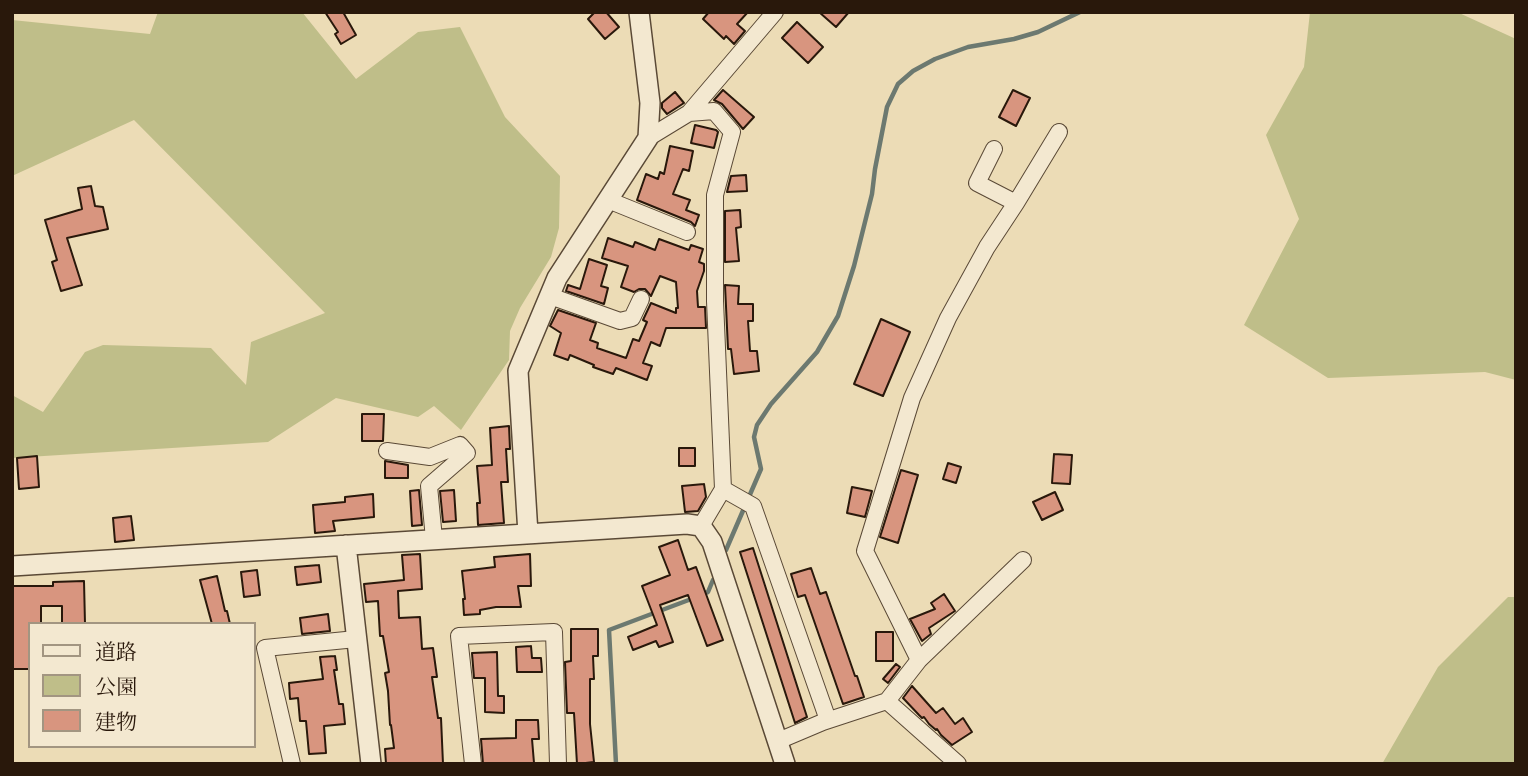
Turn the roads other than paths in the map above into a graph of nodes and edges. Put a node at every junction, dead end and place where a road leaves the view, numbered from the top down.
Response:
1 (639, 12) edge
2 (775, 12) edge
3 (689, 113) junction
4 (1059, 132) dead end
5 (648, 138) junction
6 (994, 149) dead end
7 (608, 200) junction
8 (1016, 202) junction
9 (687, 232) dead end
10 (550, 296) junction
11 (641, 299) dead end
12 (387, 451) dead end
13 (723, 489) junction
14 (701, 526) junction
15 (528, 534) junction
16 (434, 539) junction
17 (346, 545) junction
18 (1023, 560) dead end
19 (12, 566) edge
20 (356, 639) junction
21 (919, 660) junction
22 (887, 701) junction
23 (828, 720) junction
24 (778, 741) junction
25 (292, 764) edge
26 (371, 764) edge
27 (473, 764) edge
28 (558, 764) edge
29 (785, 764) edge
30 (958, 764) edge

1 - 5 street
2 - 3 street
3 - 5 street
3 - 13 street
4 - 8 street
5 - 7 street
6 - 8 street
7 - 9 street
7 - 10 street
8 - 21 street
10 - 11 street
10 - 15 street
12 - 16 street
13 - 14 street
13 - 23 street
14 - 15 street
14 - 24 street
15 - 16 street
16 - 17 street
17 - 19 street
17 - 20 street
18 - 21 street
20 - 25 street
20 - 26 street
21 - 22 street
22 - 23 street
22 - 30 street
23 - 24 street
24 - 29 street
27 - 28 street

